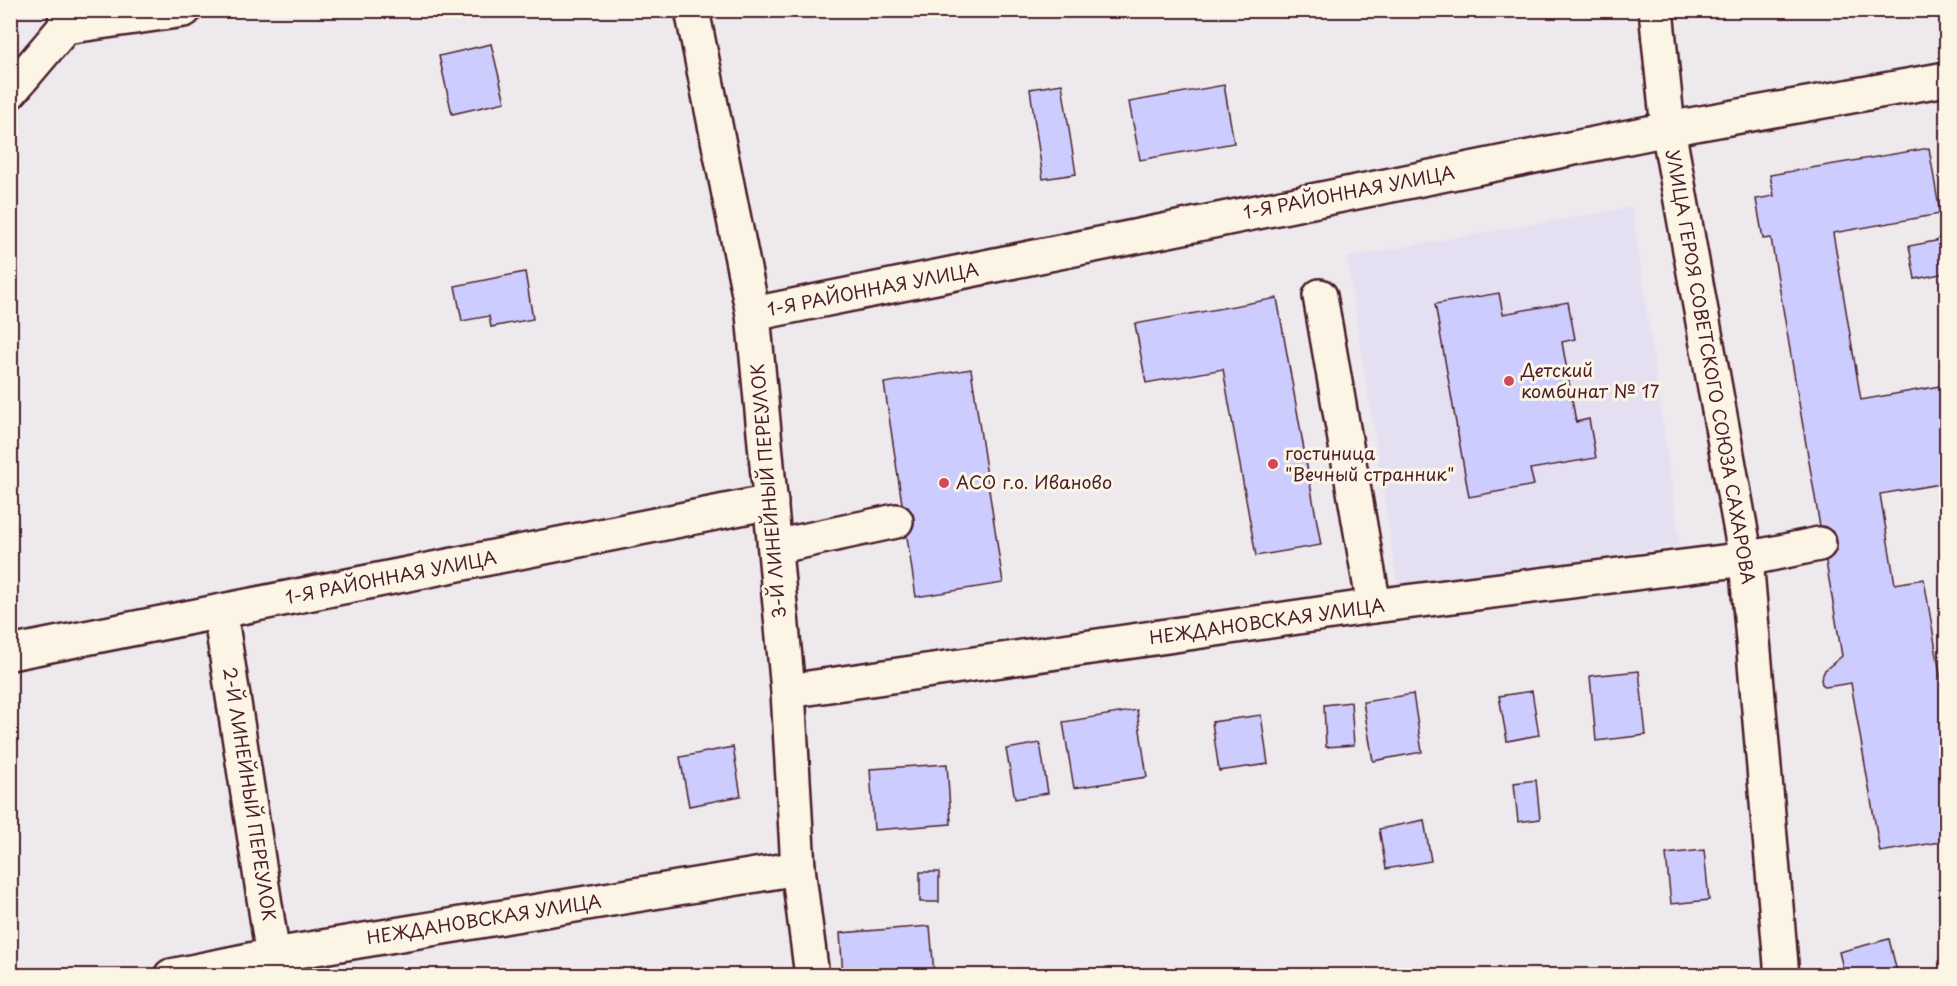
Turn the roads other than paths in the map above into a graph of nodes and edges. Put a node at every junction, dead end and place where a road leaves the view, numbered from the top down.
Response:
1 (184, 10) edge
2 (692, 10) edge
3 (1656, 10) edge
4 (65, 19) edge
5 (1947, 79) edge
6 (10, 92) edge
7 (1668, 129) junction
8 (1320, 296) dead end
9 (753, 314) junction
10 (771, 502) junction
11 (896, 521) dead end
12 (1819, 544) dead end
13 (775, 547) junction
14 (1746, 559) junction
15 (1374, 606) junction
16 (220, 612) junction
17 (10, 653) edge
18 (788, 691) junction
19 (798, 868) junction
20 (275, 965) edge
21 (171, 975) edge
22 (812, 975) edge
23 (1782, 975) edge

1 - 4 street
2 - 9 street, 3-Й ЛИНЕЙНЫЙ ПЕРЕУЛОК
3 - 7 street, УЛИЦА ГЕРОЯ СОВЕТСКОГО СОЮЗА САХАРОВА
4 - 6 street
5 - 7 street, 1-Я РАЙОННАЯ УЛИЦА
7 - 9 street, 1-Я РАЙОННАЯ УЛИЦА
7 - 14 street, УЛИЦА ГЕРОЯ СОВЕТСКОГО СОЮЗА САХАРОВА
8 - 15 street
9 - 10 street, 3-Й ЛИНЕЙНЫЙ ПЕРЕУЛОК
10 - 13 street, 3-Й ЛИНЕЙНЫЙ ПЕРЕУЛОК
10 - 16 street, 1-Я РАЙОННАЯ УЛИЦА
11 - 13 street
12 - 14 street, НЕЖДАНОВСКАЯ УЛИЦА
13 - 18 street, 3-Й ЛИНЕЙНЫЙ ПЕРЕУЛОК
14 - 15 street, НЕЖДАНОВСКАЯ УЛИЦА
14 - 23 street, УЛИЦА ГЕРОЯ СОВЕТСКОГО СОЮЗА САХАРОВА
15 - 18 street, НЕЖДАНОВСКАЯ УЛИЦА
16 - 17 street, 1-Я РАЙОННАЯ УЛИЦА
16 - 20 street, 2-Й ЛИНЕЙНЫЙ ПЕРЕУЛОК
18 - 19 street, 3-Й ЛИНЕЙНЫЙ ПЕРЕУЛОК
19 - 20 street, НЕЖДАНОВСКАЯ УЛИЦА
19 - 22 street, 3-Й ЛИНЕЙНЫЙ ПЕРЕУЛОК
20 - 21 street, НЕЖДАНОВСКАЯ УЛИЦА

